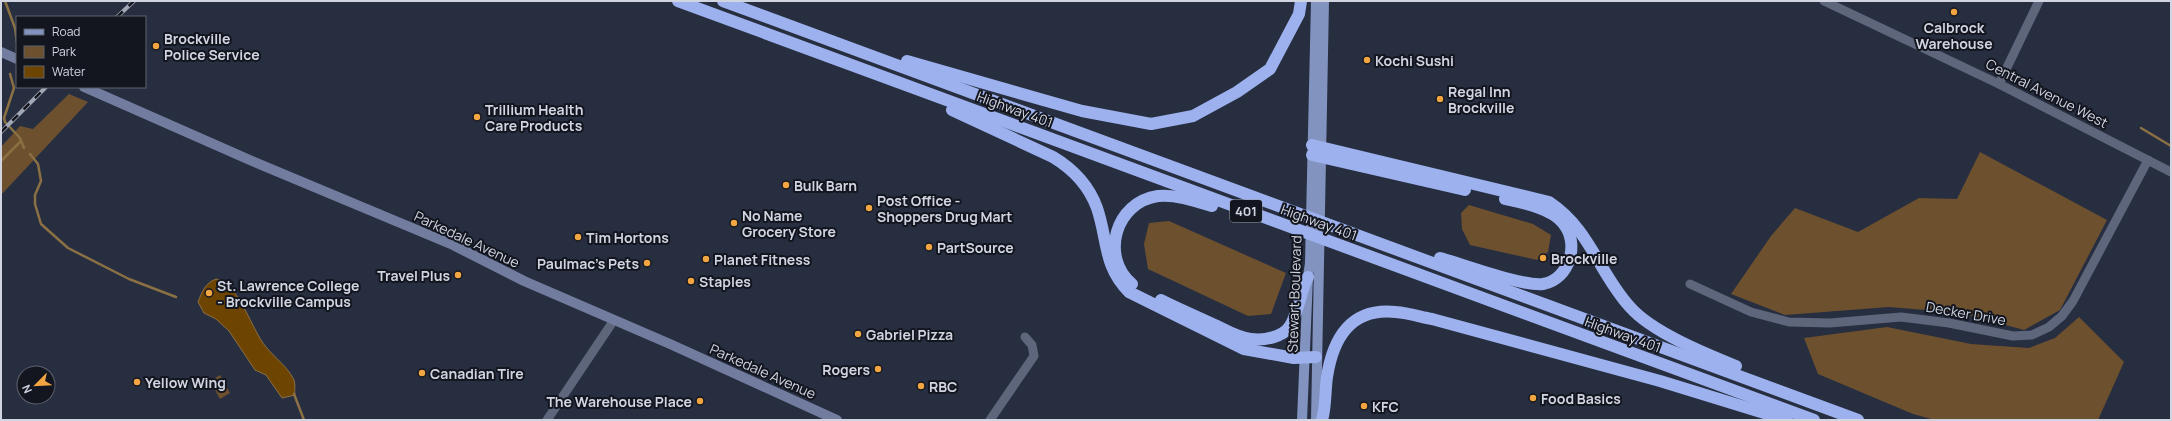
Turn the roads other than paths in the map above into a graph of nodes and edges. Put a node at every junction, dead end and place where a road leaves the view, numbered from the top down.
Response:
1 (678, 1) edge
2 (724, 1) edge
3 (1301, 1) edge
4 (1316, 1) edge
5 (1324, 1) edge
6 (1824, 1) edge
7 (2039, 1) edge
8 (834, 41) junction
9 (1, 52) edge
10 (16, 59) edge
11 (892, 80) junction
12 (1999, 84) junction
13 (86, 88) edge
14 (1317, 151) junction
15 (2148, 160) junction
16 (2171, 172) edge
17 (1325, 240) junction
18 (1411, 255) junction
19 (1315, 263) junction
20 (1308, 276) junction
21 (1690, 284) dead end
22 (614, 320) junction
23 (1025, 337) dead end
24 (1310, 357) junction
25 (1799, 397) junction
26 (547, 420) edge
27 (837, 420) edge
28 (990, 420) edge
29 (1302, 420) edge
30 (1316, 420) edge
31 (1322, 420) edge
32 (1787, 420) edge
33 (1814, 420) edge
34 (1858, 420) edge

1 - 11 highway, Highway 401 / 401
2 - 8 highway, Highway 401 / 401
3 - 8 highway
4 - 14 main road, Stewart Boulevard
5 - 14 main road, Stewart Boulevard
6 - 12 street, Central Avenue West
7 - 12 street
8 - 18 highway, Highway 401 / 401
9 - 10 main road
11 - 17 highway, Highway 401 / 401
11 - 24 highway
12 - 15 street, Central Avenue West
13 - 22 main road, Parkedale Avenue
14 - 18 highway
14 - 19 main road, Stewart Boulevard
14 - 25 highway
15 - 16 street, Central Avenue West
15 - 21 street, Decker Drive
17 - 20 highway
17 - 33 highway, Highway 401 / 401
18 - 25 highway, Highway 401 / 401
19 - 20 main road, Stewart Boulevard
19 - 24 main road, Stewart Boulevard
20 - 24 main road, Stewart Boulevard
22 - 26 street
22 - 27 main road, Parkedale Avenue
23 - 28 street
24 - 29 main road, Stewart Boulevard
24 - 30 main road, Stewart Boulevard
25 - 34 highway, Highway 401 / 401
31 - 32 highway

